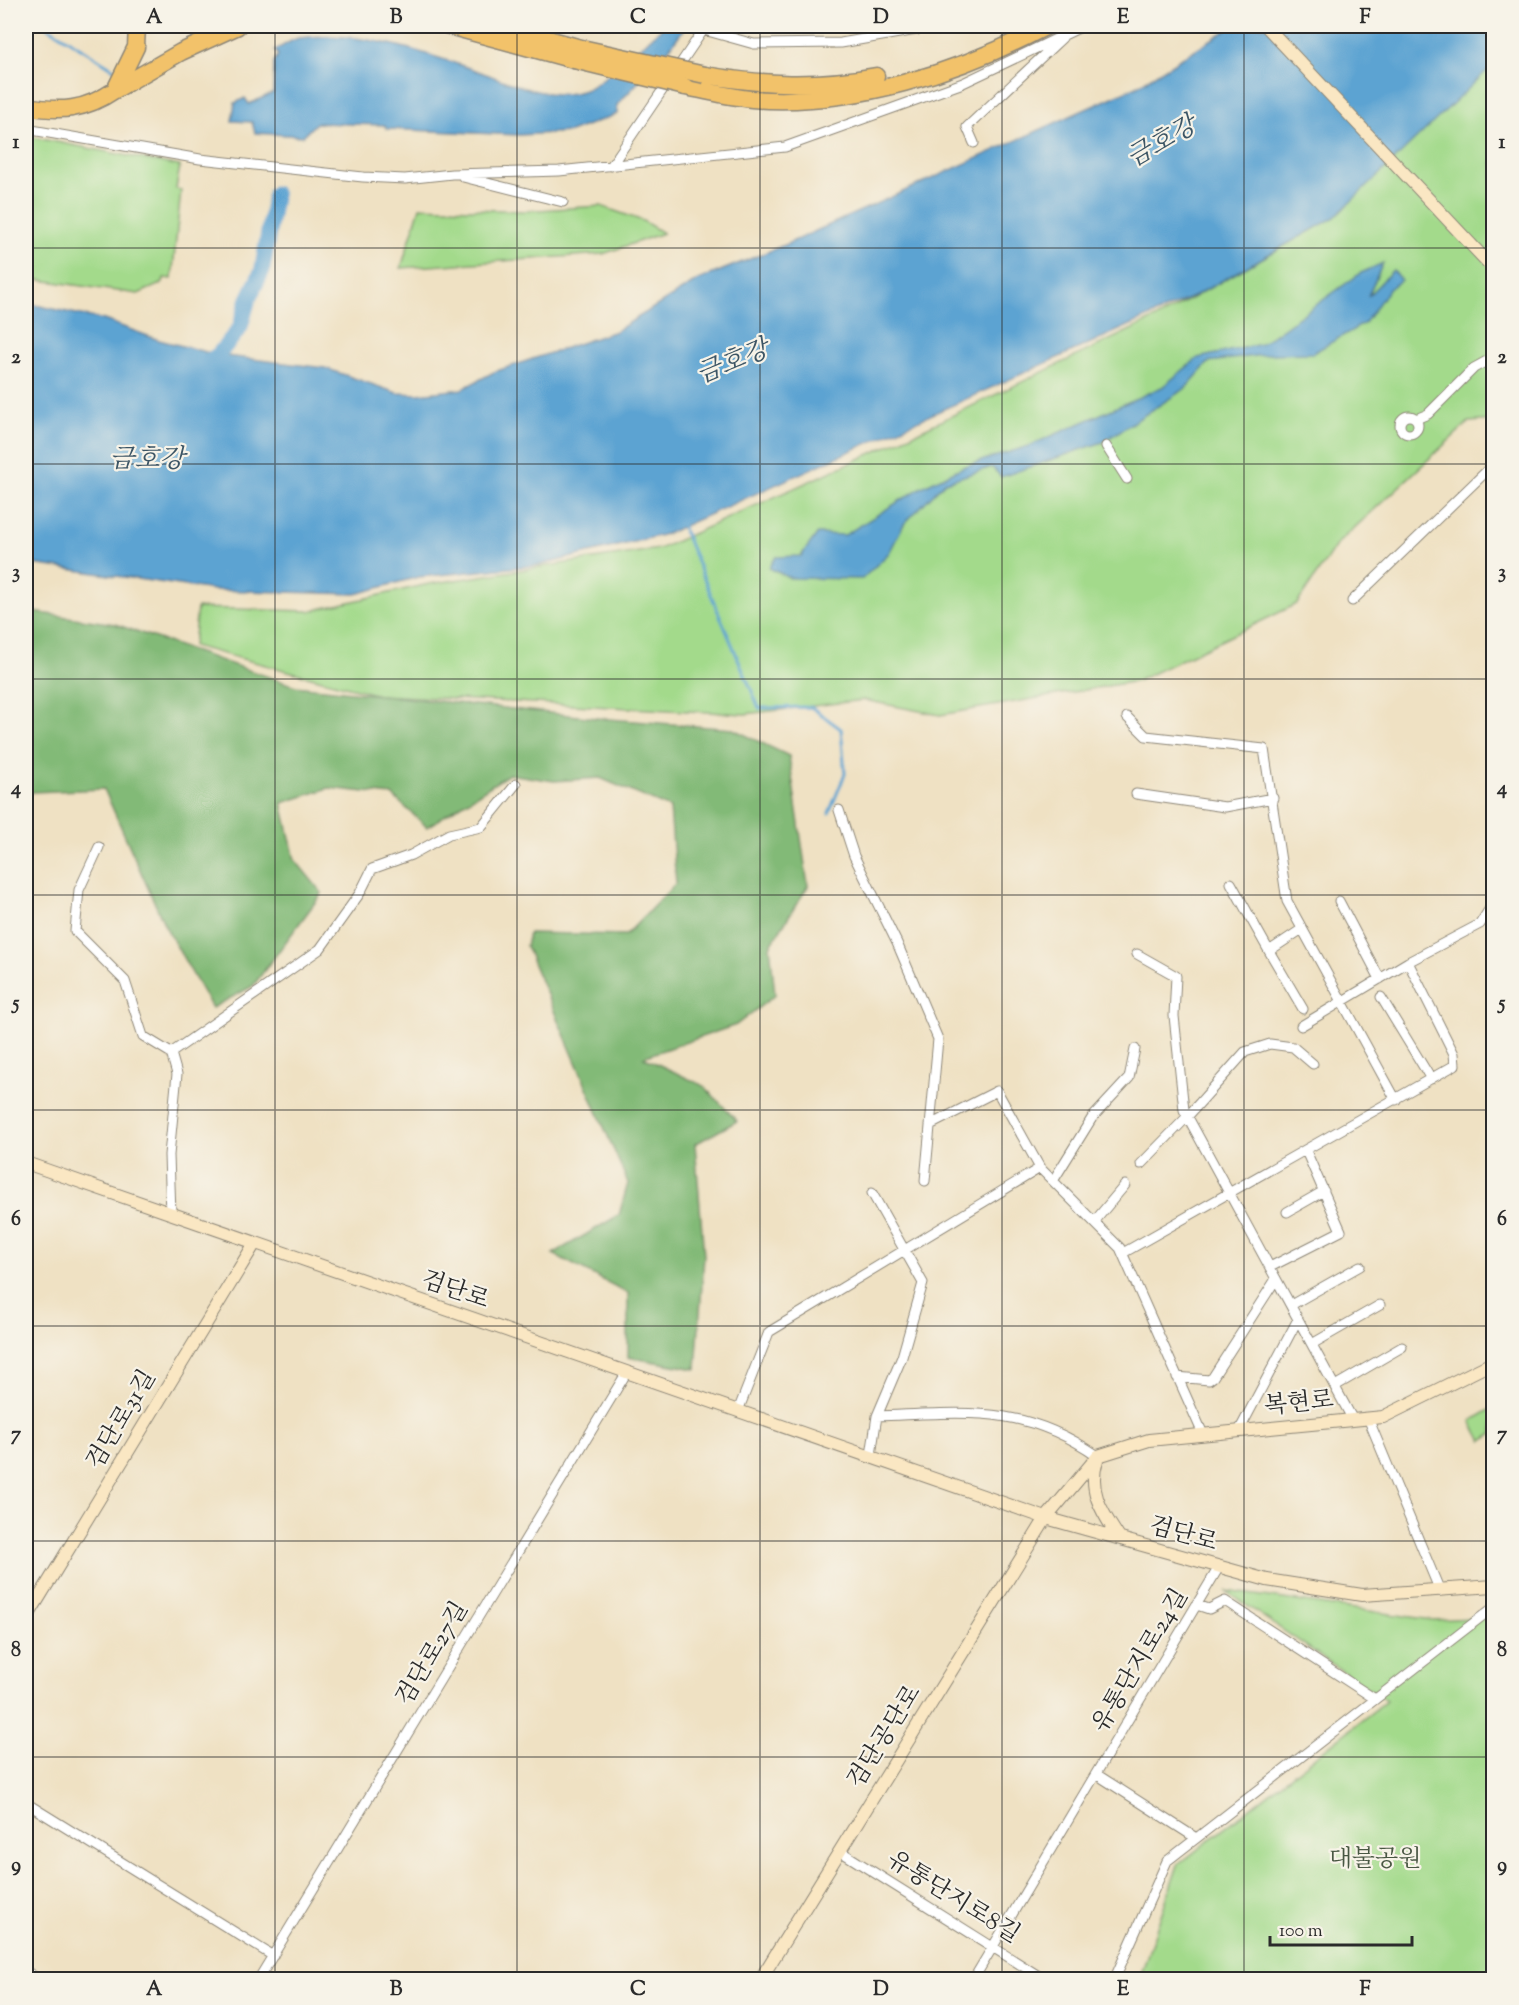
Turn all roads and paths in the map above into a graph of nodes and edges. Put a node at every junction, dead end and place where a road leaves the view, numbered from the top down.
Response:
1 (137, 26) edge
2 (238, 26) edge
3 (449, 26) edge
4 (501, 26) edge
5 (940, 26) edge
6 (1027, 26) edge
7 (1047, 26) edge
8 (1083, 26) edge
9 (1266, 26) edge
10 (705, 28) edge
11 (1069, 31) junction
12 (575, 54) junction
13 (115, 90) junction
14 (26, 106) edge
15 (26, 129) edge
16 (974, 143) dead end
17 (611, 165) junction
18 (452, 174) junction
19 (563, 202) dead end
20 (1494, 268) edge
21 (1494, 357) edge
22 (1416, 419) dead end
23 (1106, 446) dead end
24 (1494, 464) edge
25 (1127, 479) dead end
26 (1352, 601) dead end
27 (1127, 717) dead end
28 (1494, 717) edge
29 (1494, 723) edge
30 (516, 784) dead end
31 (1136, 794) dead end
32 (1273, 798) junction
33 (839, 810) dead end
34 (99, 847) dead end
35 (1231, 883) dead end
36 (1339, 901) dead end
37 (1494, 902) edge
38 (1302, 929) junction
39 (1269, 951) junction
40 (1137, 954) dead end
41 (1408, 962) junction
42 (1380, 979) junction
43 (1381, 997) dead end
44 (1341, 1001) junction
45 (1303, 1009) dead end
46 (1301, 1026) dead end
47 (1135, 1049) dead end
48 (171, 1053) junction
49 (1313, 1064) dead end
50 (1431, 1079) junction
51 (1396, 1100) junction
52 (1187, 1117) junction
53 (930, 1125) junction
54 (1306, 1151) junction
55 (26, 1163) edge
56 (1141, 1164) dead end
57 (1040, 1168) junction
58 (925, 1181) dead end
59 (1053, 1181) junction
60 (1125, 1185) dead end
61 (1228, 1191) junction
62 (1324, 1191) junction
63 (872, 1192) dead end
64 (1287, 1212) dead end
65 (171, 1214) junction
66 (1094, 1222) junction
67 (255, 1244) junction
68 (904, 1250) junction
69 (1122, 1253) junction
70 (1360, 1266) dead end
71 (1270, 1267) junction
72 (1276, 1279) junction
73 (1291, 1305) junction
74 (1380, 1305) dead end
75 (1298, 1319) junction
76 (1312, 1344) junction
77 (1402, 1347) dead end
78 (1494, 1362) edge
79 (627, 1372) junction
80 (1177, 1377) junction
81 (1335, 1386) junction
82 (738, 1411) junction
83 (877, 1416) junction
84 (1368, 1418) junction
85 (1353, 1420) junction
86 (1239, 1431) junction
87 (1203, 1434) junction
88 (871, 1455) junction
89 (1098, 1456) junction
90 (1046, 1518) junction
91 (1119, 1538) junction
92 (1220, 1567) junction
93 (1494, 1586) edge
94 (1440, 1591) junction
95 (1197, 1605) junction
96 (1494, 1607) edge
97 (26, 1619) edge
98 (1375, 1700) junction
99 (1096, 1774) junction
100 (26, 1803) edge
101 (1196, 1838) junction
102 (840, 1851) junction
103 (994, 1946) junction
104 (273, 1956) junction
105 (26, 1971) edge
106 (39, 1980) edge
107 (258, 1980) edge
108 (760, 1980) edge
109 (973, 1980) edge
110 (1045, 1980) edge
111 (1114, 1980) edge

1 - 13 highway
2 - 13 highway
3 - 12 highway
4 - 12 highway
5 - 10 street
6 - 12 highway, bridge
7 - 12 highway, bridge
8 - 11 street
9 - 20 main road
10 - 17 street
11 - 16 street
11 - 17 street
13 - 14 highway
15 - 18 street
17 - 18 street
18 - 19 street
21 - 22 street
23 - 25 street
24 - 26 street
27 - 32 street
28 - 29 street
30 - 48 street
31 - 32 street
32 - 38 street
33 - 53 street
34 - 48 street
35 - 39 street
36 - 42 street
37 - 41 street
38 - 39 street
38 - 44 street
39 - 45 street
40 - 52 street
41 - 42 street
41 - 50 street
42 - 44 street
43 - 50 street
44 - 46 street
44 - 51 street
47 - 59 street
48 - 65 street
49 - 52 street
50 - 51 street
51 - 54 street
52 - 56 street
52 - 61 street
53 - 57 street
53 - 58 street
54 - 61 street
54 - 62 street
55 - 65 main road, 검단로
57 - 59 street
57 - 68 street
59 - 66 street
60 - 66 street
61 - 69 street
61 - 71 street
62 - 64 street
62 - 71 street
63 - 68 street
65 - 67 main road, 검단로
66 - 69 street
67 - 79 main road, 검단로
67 - 97 main road, 검단로31길
68 - 82 street
68 - 83 street
69 - 80 street
70 - 73 street
71 - 72 street
72 - 73 street
72 - 80 street
73 - 75 street
74 - 76 street
75 - 76 street
75 - 86 street
76 - 81 street
77 - 81 street
78 - 84 main road, 복현로
79 - 82 main road, 검단로
79 - 104 street, 검단로27길
80 - 87 street
81 - 85 street
82 - 88 main road, 검단로
83 - 88 street
83 - 89 street
84 - 85 main road, 복현로
84 - 94 street
85 - 86 main road, 복현로
86 - 87 main road, 복현로
87 - 89 main road, 복현로
88 - 90 main road, 검단로
89 - 90 main road
89 - 91 main road
90 - 91 main road, 검단로
90 - 102 main road, 검단공단로
91 - 92 main road, 검단로
92 - 94 main road, 검단로
92 - 95 street, 유통단지로24길
93 - 94 main road, 검단로
95 - 98 street
95 - 99 street, 유통단지로24길
96 - 98 street
98 - 101 street
99 - 101 street
99 - 103 street, 유통단지로24길
100 - 104 street
101 - 111 street
102 - 103 street, 유통단지로8길
102 - 108 main road, 검단공단로
103 - 109 street, 유통단지로24길
103 - 110 street, 유통단지로8길
104 - 107 street, 검단로27길
105 - 106 street

